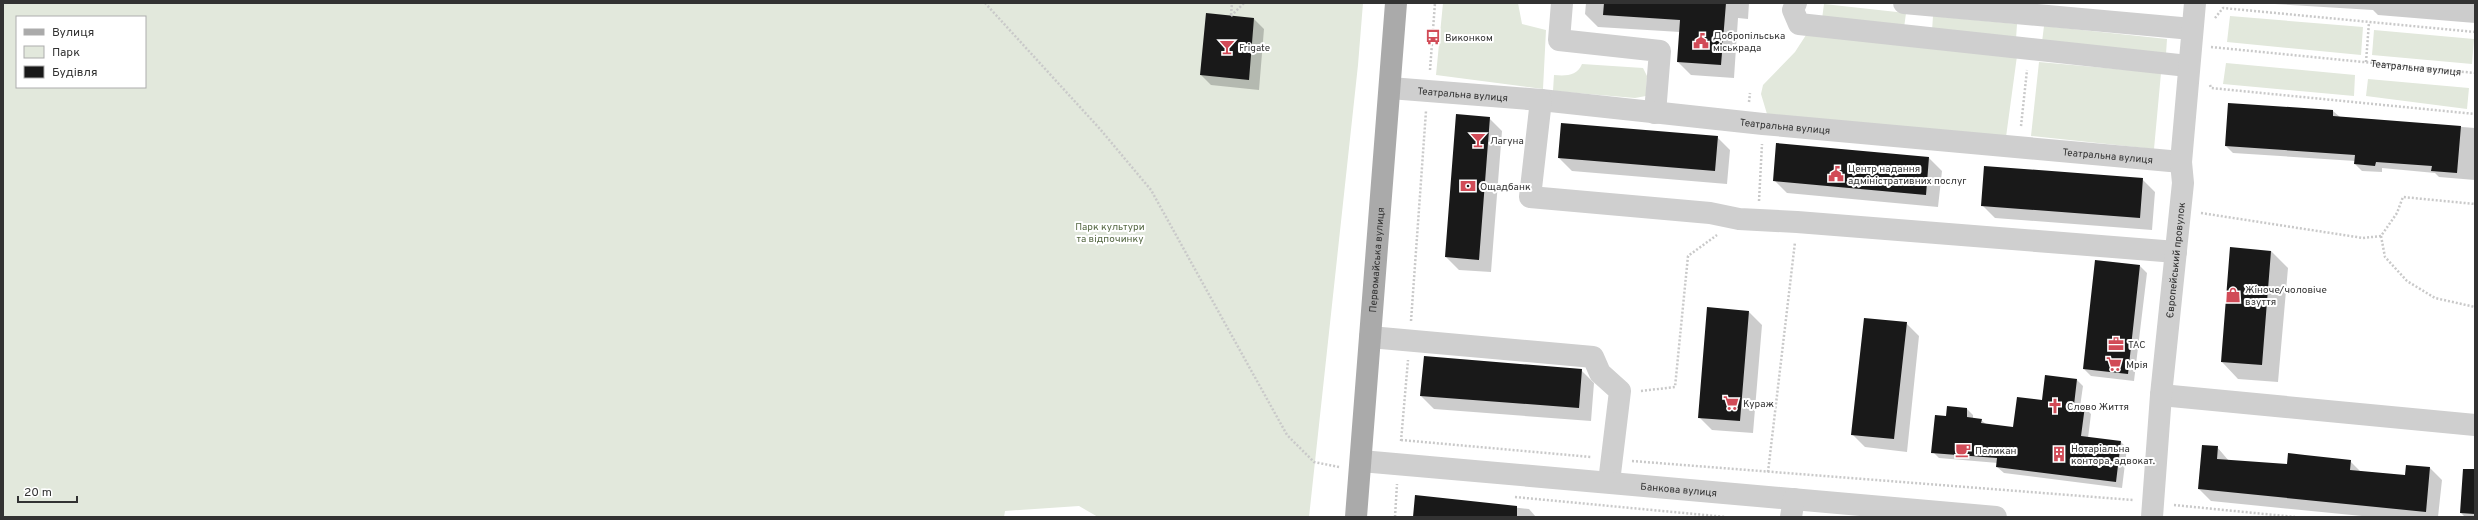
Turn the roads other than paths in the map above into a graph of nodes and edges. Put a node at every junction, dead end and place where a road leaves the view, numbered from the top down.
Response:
1 (1396, 3) edge
2 (1562, 3) edge
3 (1796, 3) edge
4 (1904, 3) edge
5 (2195, 3) edge
6 (2190, 47) junction
7 (1390, 88) junction
8 (1540, 100) junction
9 (1655, 113) junction
10 (2181, 162) junction
11 (2176, 252) junction
12 (1370, 337) junction
13 (2161, 395) junction
14 (2475, 425) edge
15 (1361, 466) junction
16 (1609, 482) junction
17 (1793, 508) edge
18 (2153, 510) edge
19 (1356, 517) edge
20 (1996, 517) edge

1 - 7 main road, Первомайська вулиця
2 - 9 street
3 - 6 street
4 - 6 street
5 - 6 street, Європейський провулок
6 - 10 street, Європейський провулок
7 - 8 street, Театральна вулиця
7 - 12 main road, Первомайська вулиця
8 - 9 street, Театральна вулиця
8 - 11 street
9 - 10 street, Театральна вулиця
10 - 11 street, Європейський провулок
11 - 13 street, Європейський провулок
12 - 15 main road, Первомайська вулиця
12 - 16 street
13 - 14 street
13 - 18 street, Європейський провулок
15 - 16 street, Банкова вулиця
15 - 19 main road, Первомайська вулиця
16 - 17 street, Банкова вулиця
17 - 20 street, Банкова вулиця

